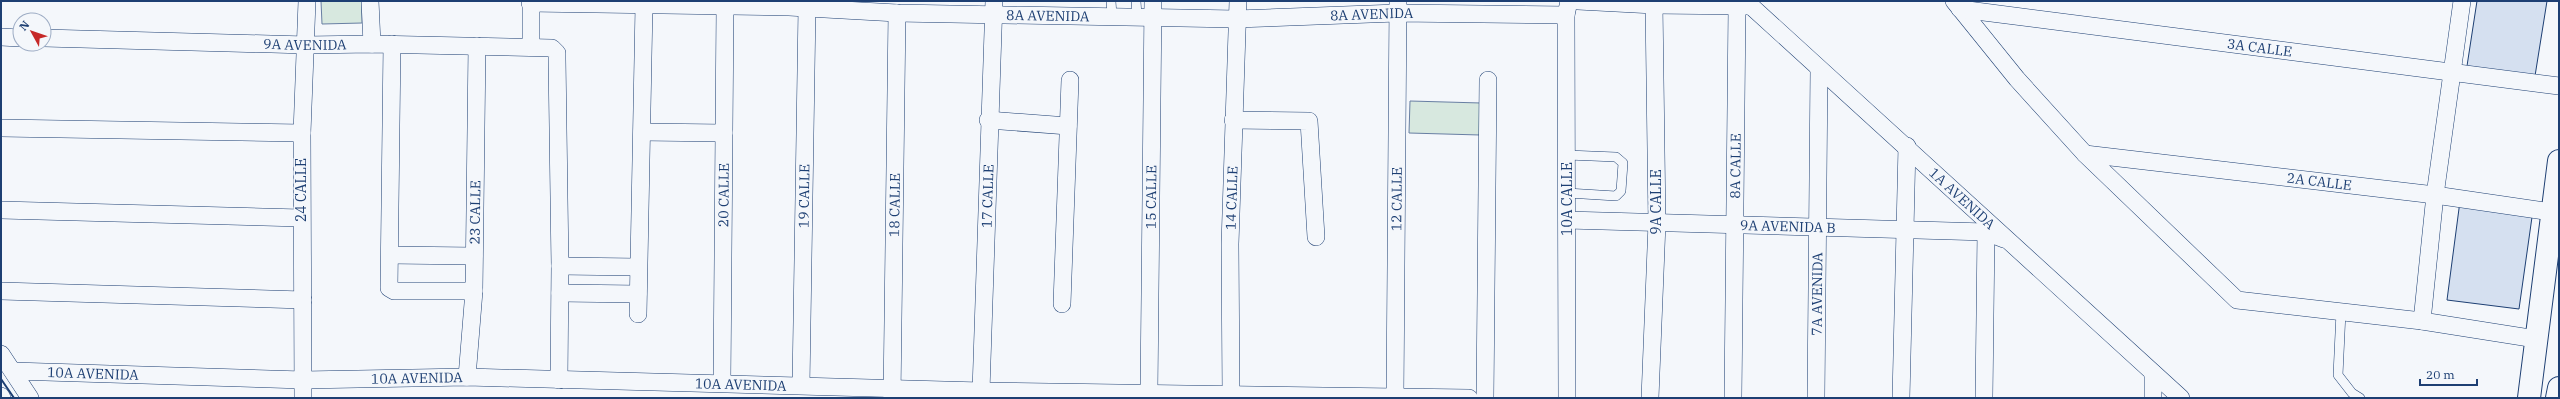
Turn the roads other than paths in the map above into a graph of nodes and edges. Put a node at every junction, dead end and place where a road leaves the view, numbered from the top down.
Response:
1 (307, 1) edge
2 (370, 1) edge
3 (1238, 1) edge
4 (1578, 1) edge
5 (2462, 1) edge
6 (530, 2) edge
7 (624, 3) edge
8 (789, 4) edge
9 (1654, 5) junction
10 (1744, 5) edge
11 (1957, 5) edge
12 (644, 6) junction
13 (725, 7) junction
14 (994, 7) edge
15 (1397, 7) edge
16 (807, 8) junction
17 (1076, 8) edge
18 (1112, 8) edge
19 (1567, 8) edge
20 (1145, 9) edge
21 (897, 13) junction
22 (1236, 19) junction
23 (1, 37) edge
24 (12, 38) edge
25 (52, 38) edge
26 (372, 44) junction
27 (392, 44) junction
28 (306, 45) junction
29 (476, 46) junction
30 (530, 46) junction
31 (1819, 69) junction
32 (2452, 71) junction
33 (1070, 80) dead end
34 (1488, 80) dead end
35 (2559, 86) edge
36 (988, 120) junction
37 (1233, 120) junction
38 (1068, 126) junction
39 (1, 128) edge
40 (642, 132) junction
41 (302, 133) junction
42 (724, 133) junction
43 (1907, 146) junction
44 (2085, 154) junction
45 (1567, 155) junction
46 (2559, 160) edge
47 (1567, 193) junction
48 (2435, 195) junction
49 (1, 210) edge
50 (2552, 212) junction
51 (301, 218) junction
52 (1567, 220) junction
53 (1657, 223) junction
54 (1735, 225) junction
55 (1818, 226) junction
56 (1904, 229) junction
57 (1986, 232) junction
58 (1316, 238) dead end
59 (2008, 240) junction
60 (390, 255) junction
61 (474, 256) junction
62 (560, 266) junction
63 (638, 267) junction
64 (474, 291) junction
65 (1, 292) edge
66 (560, 293) junction
67 (638, 294) junction
68 (303, 300) junction
69 (1062, 304) dead end
70 (2341, 312) junction
71 (638, 314) dead end
72 (2422, 320) junction
73 (2536, 339) junction
74 (1, 354) edge
75 (13, 371) junction
76 (2154, 373) junction
77 (467, 377) junction
78 (302, 380) junction
79 (559, 380) junction
80 (722, 382) junction
81 (801, 385) junction
82 (2559, 388) edge
83 (981, 391) junction
84 (1149, 392) junction
85 (892, 393) edge
86 (1230, 394) junction
87 (1395, 397) junction
88 (30, 398) edge
89 (303, 398) edge
90 (1457, 398) edge
91 (1469, 398) edge
92 (1485, 398) edge
93 (1567, 398) edge
94 (1650, 398) edge
95 (1733, 398) edge
96 (1816, 398) edge
97 (1901, 398) edge
98 (1984, 398) edge
99 (2153, 398) edge
100 (2181, 398) edge
101 (2360, 398) edge
102 (2529, 398) edge
103 (2557, 398) edge

1 - 28 street, 24 CALLE
2 - 26 street
3 - 22 street, 14 CALLE
4 - 9 street
5 - 32 street
6 - 7 street, 8A AVENIDA
6 - 30 street
7 - 12 street, 8A AVENIDA
8 - 13 street, 8A AVENIDA
8 - 16 street, 8A AVENIDA
9 - 10 street
9 - 53 street, 9A CALLE
10 - 31 street, 1A AVENIDA
10 - 54 street, 8A CALLE
11 - 32 street, 3A CALLE
11 - 44 street
12 - 13 street, 8A AVENIDA
12 - 40 street
13 - 42 street, 20 CALLE
14 - 17 street, 8A AVENIDA
14 - 21 street, 8A AVENIDA
14 - 36 street, 17 CALLE
15 - 19 street, 8A AVENIDA
15 - 22 street, 8A AVENIDA
15 - 87 street, 12 CALLE
16 - 21 street, 8A AVENIDA
16 - 81 street, 19 CALLE
17 - 18 street, 8A AVENIDA
18 - 20 street, 8A AVENIDA
19 - 45 street, 10A CALLE
20 - 22 street, 8A AVENIDA
20 - 84 street, 15 CALLE
21 - 85 street, 18 CALLE
22 - 37 street, 14 CALLE
23 - 24 street
25 - 28 street, 9A AVENIDA
26 - 27 street, 9A AVENIDA
26 - 28 street, 9A AVENIDA
27 - 29 street, 9A AVENIDA
27 - 60 street
28 - 41 street, 24 CALLE
29 - 30 street, 9A AVENIDA
29 - 61 street, 23 CALLE
30 - 62 street, 9A AVENIDA
31 - 43 street, 1A AVENIDA
31 - 55 street, 7A AVENIDA
32 - 35 street, 3A CALLE
32 - 48 street
33 - 38 street
34 - 92 street
36 - 38 street
36 - 83 street, 17 CALLE
37 - 58 street
37 - 86 street, 14 CALLE
38 - 69 street
39 - 41 street
40 - 42 street
40 - 63 street
41 - 51 street, 24 CALLE
42 - 80 street, 20 CALLE
43 - 56 street
43 - 59 street, 1A AVENIDA
44 - 48 street, 2A CALLE
44 - 70 street
45 - 47 street, 10A CALLE
45 - 47 lane
46 - 50 highway
47 - 52 street, 10A CALLE
48 - 50 street, 2A CALLE
48 - 72 street
49 - 51 street
50 - 73 highway
51 - 68 street, 24 CALLE
52 - 53 street, 9A AVENIDA B
52 - 93 street, 10A CALLE
53 - 54 street, 9A AVENIDA B
53 - 94 street, 9A CALLE
54 - 55 street, 9A AVENIDA B
54 - 95 street, 8A CALLE
55 - 56 street, 9A AVENIDA B
55 - 96 street, 7A AVENIDA
56 - 57 street, 9A AVENIDA B
56 - 97 street
57 - 59 street, 9A AVENIDA B
57 - 98 street
59 - 76 street, 1A AVENIDA
60 - 61 street
60 - 64 street
61 - 64 street, 23 CALLE
62 - 63 street
62 - 66 street
63 - 67 street
64 - 77 street, 23 CALLE
65 - 68 street
66 - 67 street
66 - 79 street
67 - 71 street
68 - 78 street, 24 CALLE
70 - 72 street
70 - 101 lane
72 - 73 street
73 - 102 highway
74 - 75 street
75 - 78 street, 10A AVENIDA
75 - 88 street
76 - 99 street
76 - 100 street, 1A AVENIDA
77 - 78 street, 10A AVENIDA
77 - 79 street, 10A AVENIDA
78 - 89 street, 24 CALLE
79 - 80 street, 10A AVENIDA
80 - 81 street, 10A AVENIDA
81 - 85 street, 10A AVENIDA
82 - 103 highway
83 - 84 street, 10A AVENIDA
83 - 85 street, 10A AVENIDA
84 - 86 street, 10A AVENIDA
86 - 87 street, 10A AVENIDA
87 - 90 street, 10A AVENIDA
90 - 91 street, 10A AVENIDA

